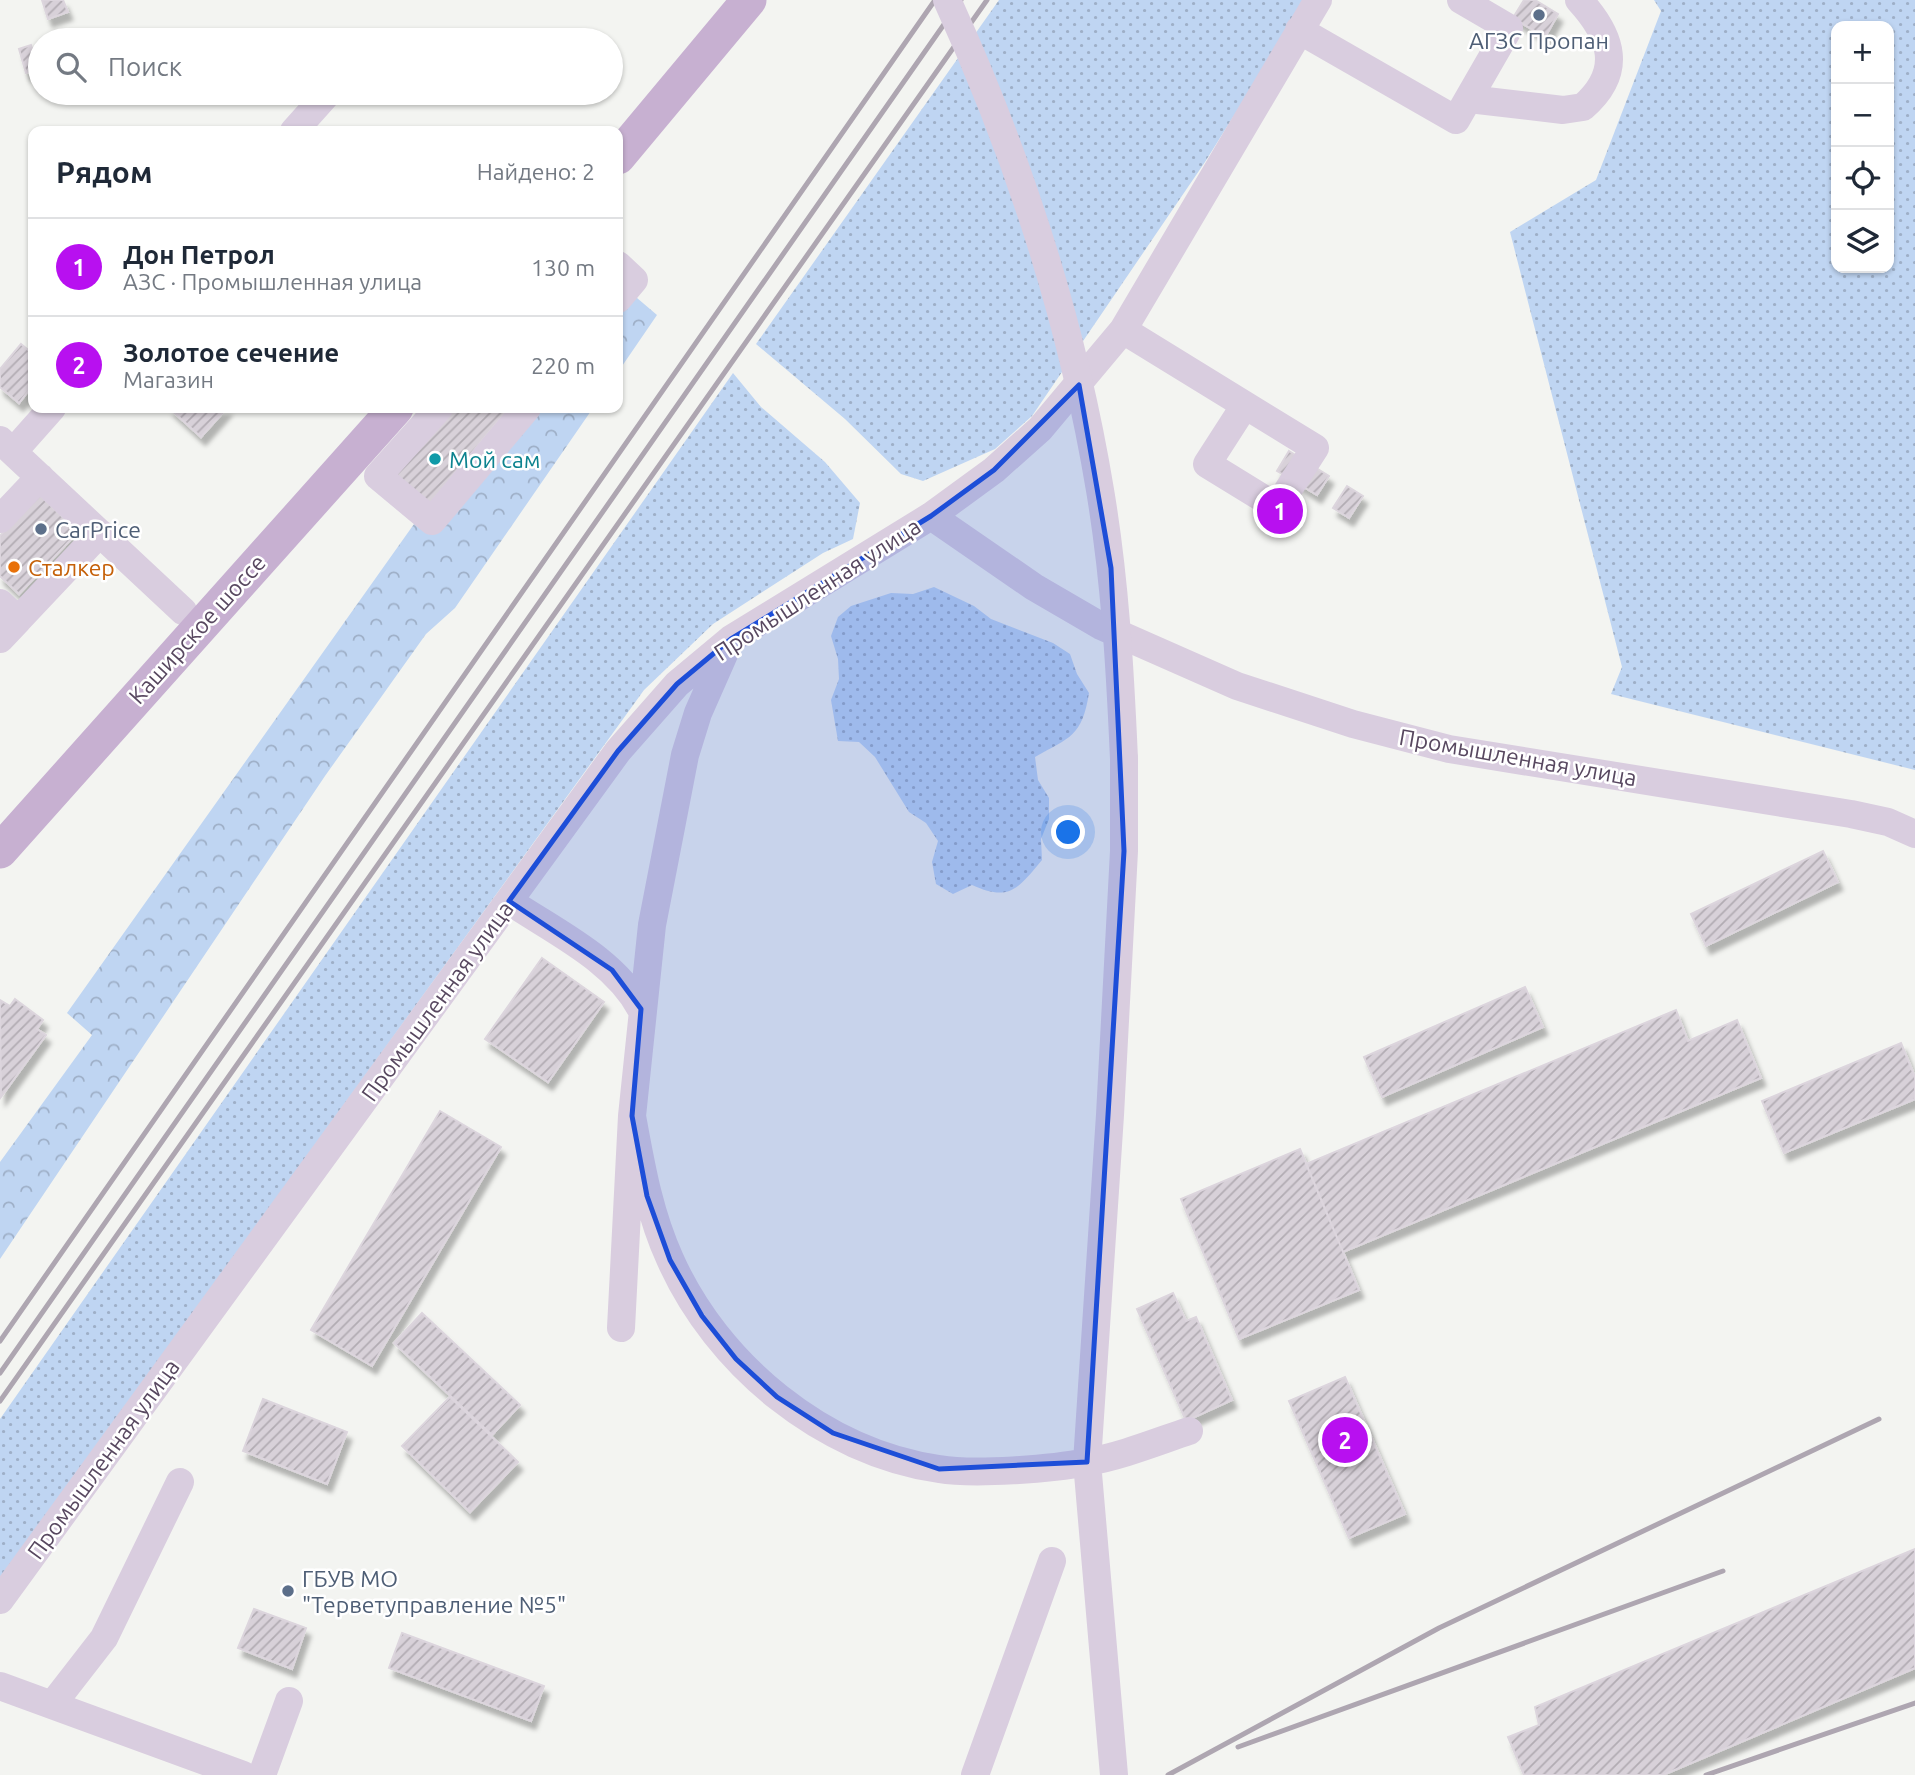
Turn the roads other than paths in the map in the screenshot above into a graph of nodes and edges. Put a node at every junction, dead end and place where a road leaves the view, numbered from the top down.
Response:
1 (722, 0) edge
2 (749, 0) edge
3 (947, 0) edge
4 (1318, 0) edge
5 (1579, 0) edge
6 (1479, 3) edge
7 (1299, 30) junction
8 (1469, 99) junction
9 (317, 105) edge
10 (298, 126) edge
11 (616, 126) edge
12 (623, 151) edge
13 (623, 270) edge
14 (623, 293) edge
15 (1123, 330) junction
16 (1245, 405) dead end
17 (46, 413) edge
18 (361, 413) edge
19 (392, 413) edge
20 (435, 413) edge
21 (523, 413) edge
22 (6, 446) edge
23 (40, 477) junction
24 (931, 516) junction
25 (0, 519) edge
26 (100, 533) junction
27 (183, 611) junction
28 (6, 621) edge
29 (731, 639) junction
30 (0, 820) edge
31 (1915, 834) edge
32 (0, 851) edge
33 (509, 901) junction
34 (641, 1009) junction
35 (632, 1116) junction
36 (621, 1328) dead end
37 (1189, 1432) dead end
38 (1087, 1462) junction
39 (180, 1482) dead end
40 (1052, 1561) dead end
41 (0, 1600) edge
42 (0, 1686) edge
43 (289, 1700) dead end
44 (52, 1705) junction
45 (243, 1775) edge
46 (262, 1775) edge
47 (975, 1775) edge
48 (1114, 1775) edge

1 - 11 main road
2 - 12 main road
3 - 38 street, bridge
4 - 7 street
5 - 8 street
6 - 8 street
7 - 8 street
7 - 15 street
9 - 10 street
13 - 14 street
15 - 16 street
15 - 24 street
17 - 22 street
18 - 27 main road, Каширское шоссе
19 - 32 main road, Каширское шоссе
20 - 21 street
22 - 23 street
23 - 25 street
23 - 26 street
24 - 29 street, Промышленная улица
24 - 31 street, Промышленная улица
26 - 27 street
26 - 28 street
27 - 30 main road, Каширское шоссе
29 - 33 street, Промышленная улица
29 - 34 street
33 - 34 street
33 - 41 street, Промышленная улица
34 - 35 street
35 - 36 street
35 - 38 street
37 - 38 street
38 - 48 street
39 - 44 street
40 - 47 street
42 - 44 street
43 - 46 street
44 - 45 street

